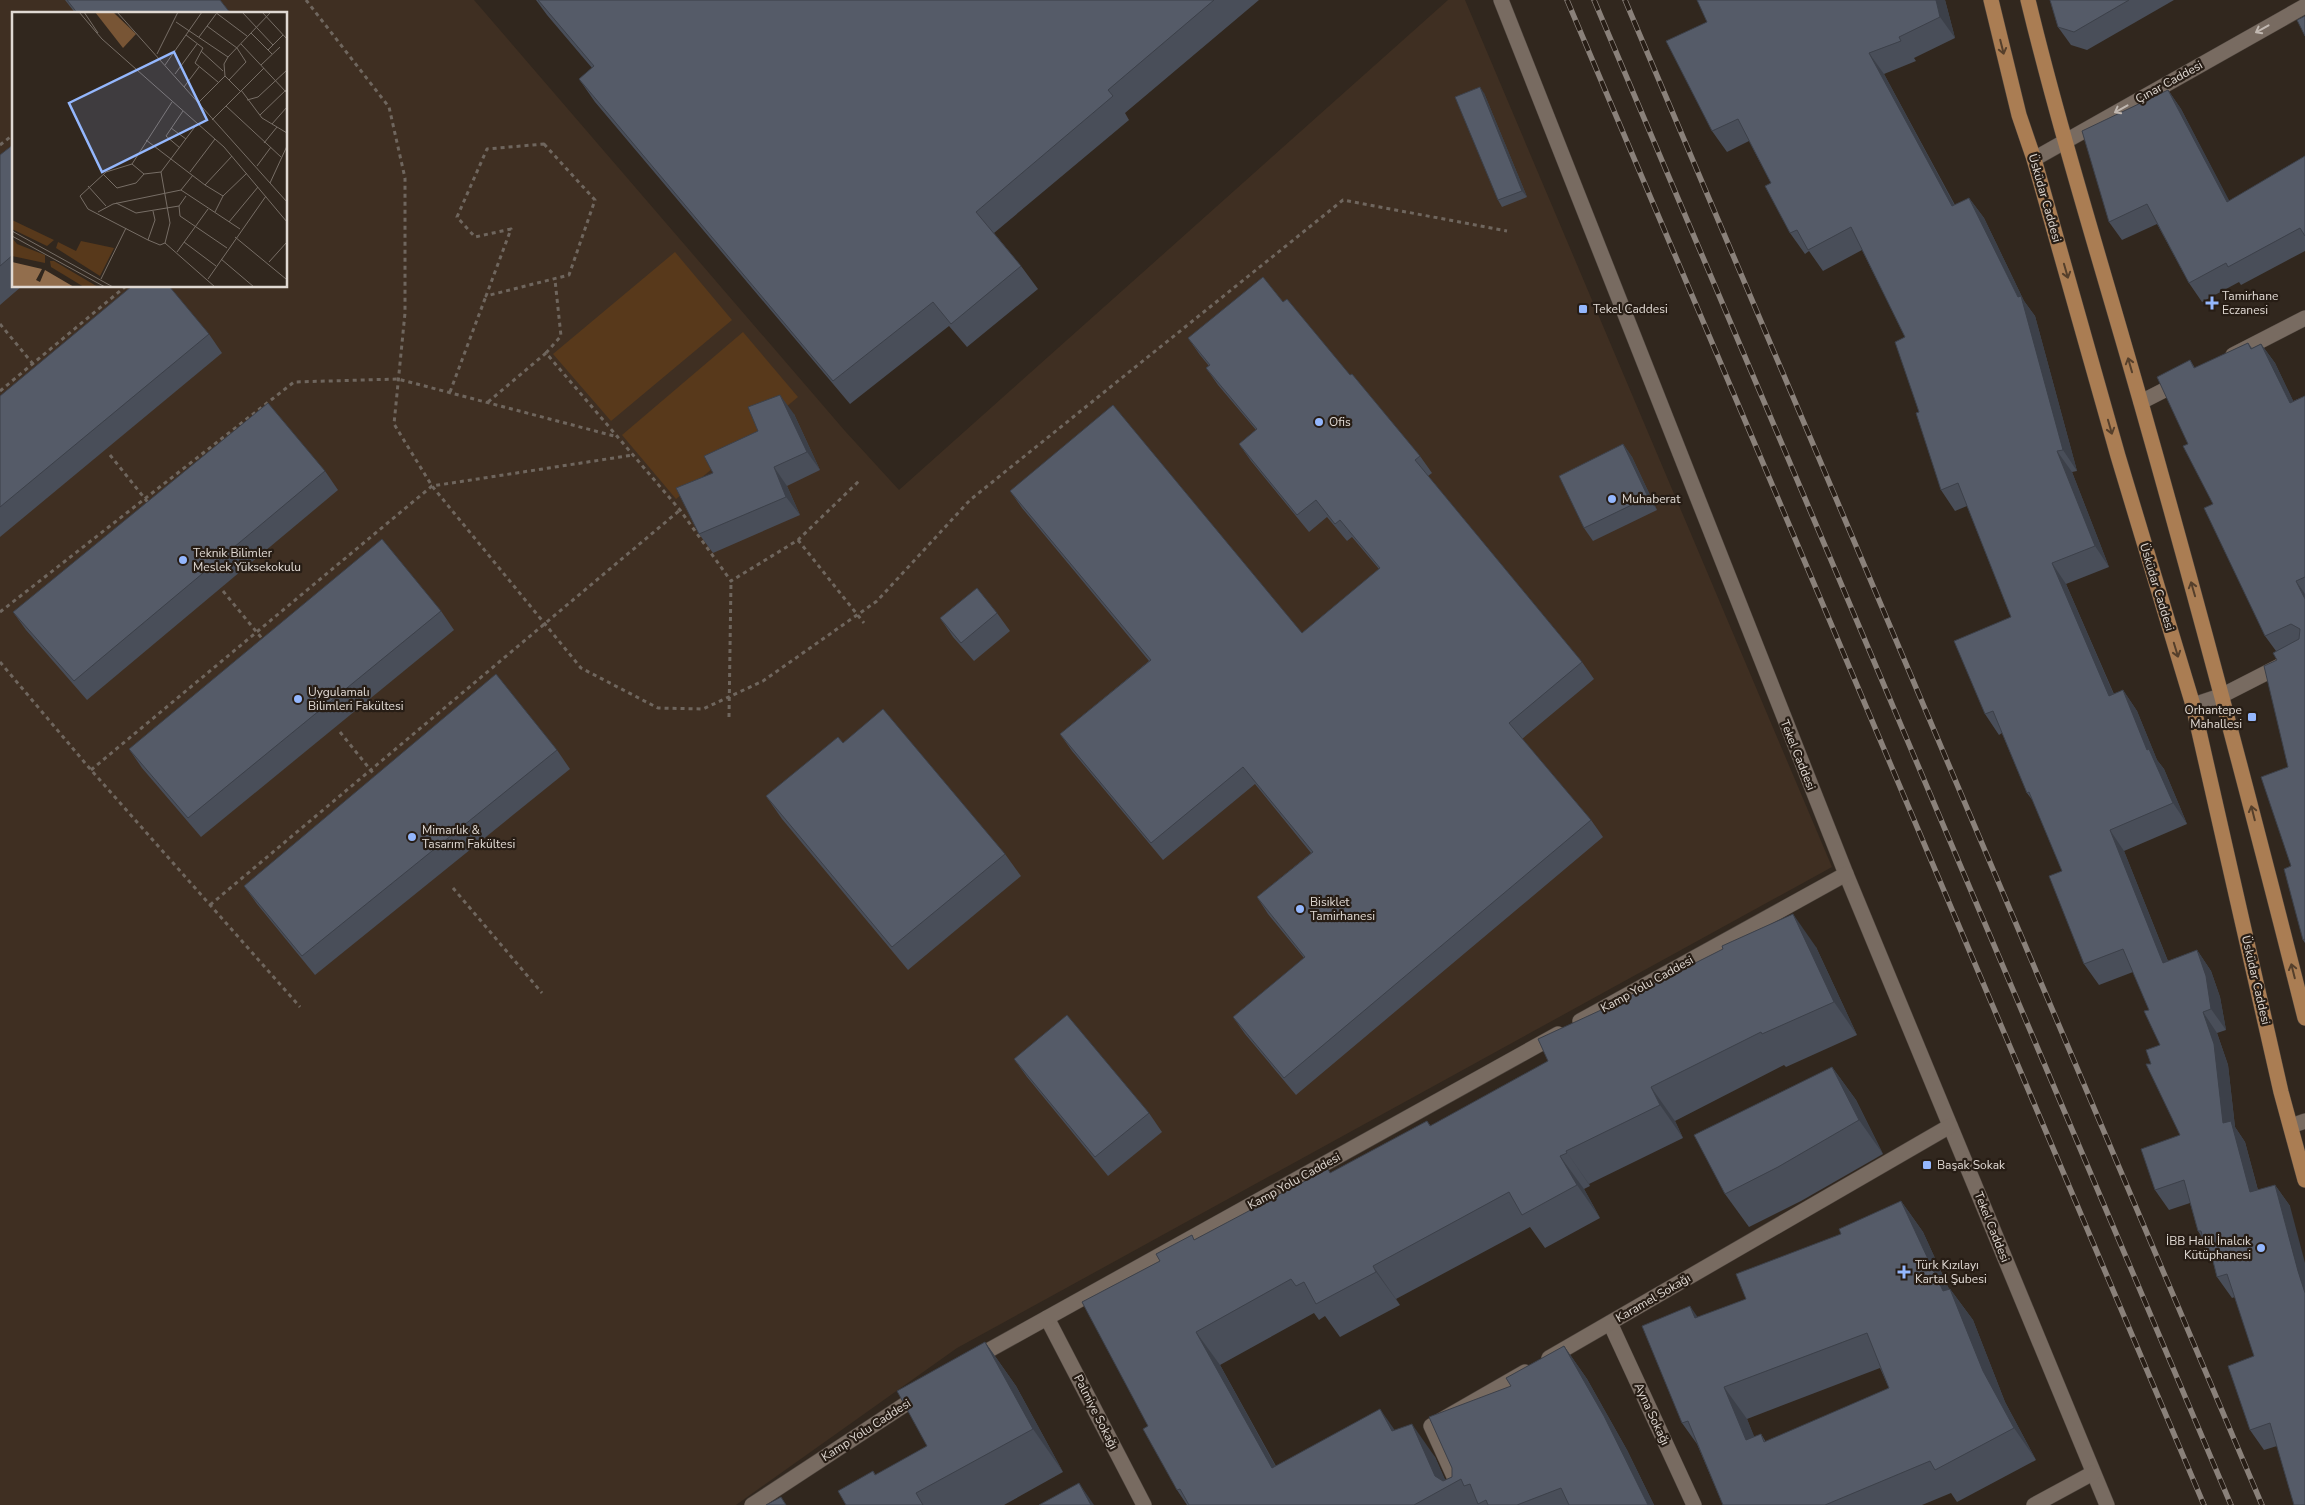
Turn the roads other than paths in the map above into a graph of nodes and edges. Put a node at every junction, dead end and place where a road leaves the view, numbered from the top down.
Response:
1 (1501, 0) edge
2 (1991, 0) edge
3 (2028, 0) edge
4 (2305, 6) edge
5 (2065, 140) junction
6 (2034, 159) junction
7 (2305, 318) edge
8 (2218, 362) edge
9 (2193, 375) edge
10 (2141, 402) junction
11 (2305, 653) edge
12 (2223, 695) junction
13 (2193, 706) junction
14 (1846, 874) junction
15 (2305, 1018) edge
16 (2305, 1121) edge
17 (1950, 1126) junction
18 (2291, 1126) junction
19 (2305, 1180) edge
20 (1047, 1318) junction
21 (1610, 1323) junction
22 (959, 1369) edge
23 (934, 1385) edge
24 (2093, 1472) junction
25 (752, 1505) edge
26 (1144, 1505) edge
27 (1467, 1505) edge
28 (1694, 1505) edge
29 (2034, 1505) edge
30 (2107, 1505) edge

1 - 14 street, Tekel Caddesi
2 -> 6 main road, Üsküdar Caddesi
3 - 5 main road
4 -> 5 street, Çınar Caddesi
5 - 6 street, Çınar Caddesi
10 -> 5 main road
6 -> 13 main road, Üsküdar Caddesi
7 - 8 street
9 - 10 street
12 -> 10 main road
11 - 12 street
12 - 13 street
15 -> 12 main road
13 - 18 main road, Üsküdar Caddesi
14 - 17 street, Tekel Caddesi
14 - 20 street, Kamp Yolu Caddesi
16 - 18 street
17 - 21 street, Karamel Sokağı
17 - 24 street, Tekel Caddesi
18 - 19 main road, Üsküdar Caddesi
20 - 22 street, Kamp Yolu Caddesi
20 - 26 street, Palmiye Sokağı
21 - 27 street, Karamel Sokağı
21 - 28 street, Ayna Sokağı
23 - 25 street, Kamp Yolu Caddesi
24 - 29 street
24 - 30 street, Tekel Caddesi

